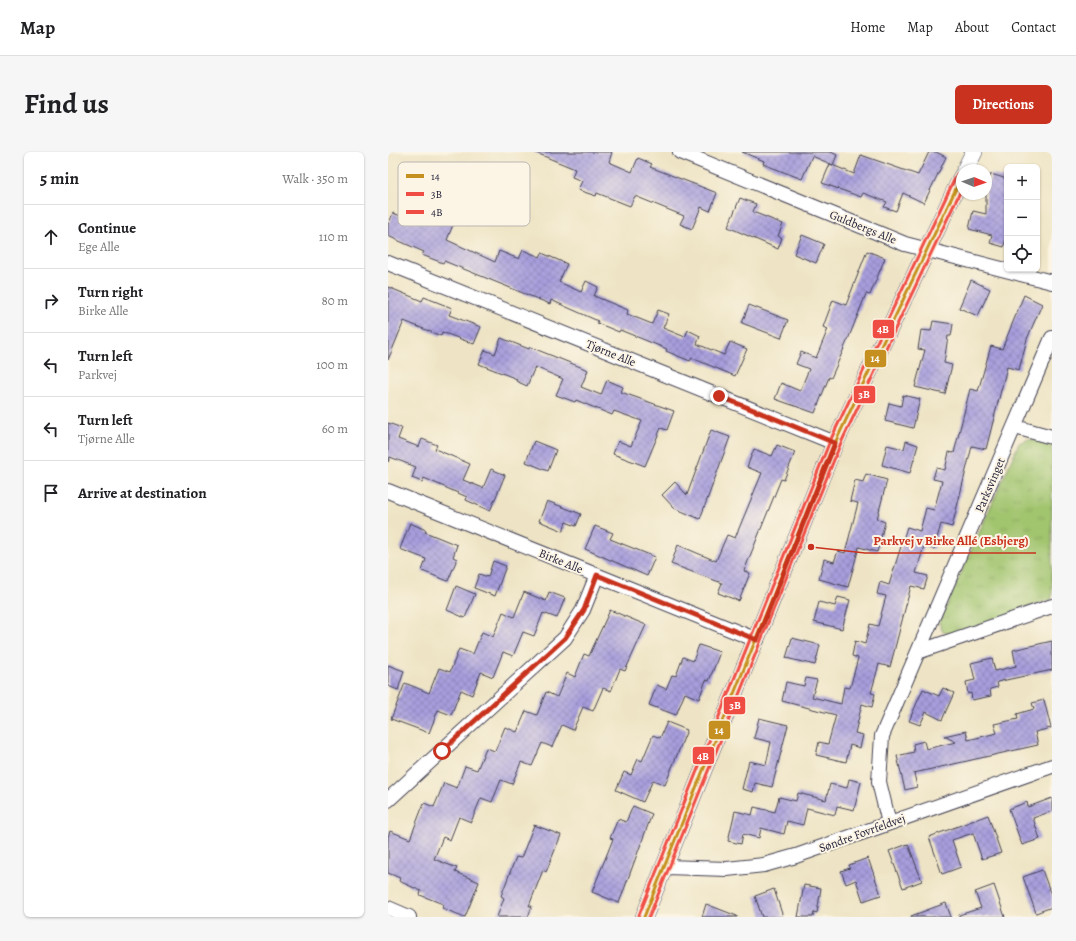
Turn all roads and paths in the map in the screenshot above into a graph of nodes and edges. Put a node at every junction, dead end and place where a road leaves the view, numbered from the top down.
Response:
1 (680, 152) edge
2 (974, 152) edge
3 (968, 164) edge
4 (956, 188) edge
5 (925, 249) junction
6 (388, 262) edge
7 (1052, 282) edge
8 (1052, 338) edge
9 (1015, 427) junction
10 (1052, 437) edge
11 (835, 443) junction
12 (388, 491) edge
13 (597, 575) junction
14 (1052, 606) edge
15 (757, 640) junction
16 (918, 652) junction
17 (1052, 766) edge
18 (388, 800) edge
19 (889, 823) junction
20 (666, 867) junction
21 (388, 908) edge
22 (409, 917) edge
23 (644, 917) edge

1 - 5 street, Guldbergs Alle
2 - 3 street
4 - 5 street
5 - 7 street, Guldbergs Alle
5 - 11 street
6 - 11 street, Tjørne Alle
8 - 9 street, Parksvinget
9 - 10 street
9 - 16 street, Parksvinget
11 - 15 street
12 - 13 street, Birke Alle
13 - 15 street, Birke Alle
13 - 18 street
14 - 16 street
15 - 20 street
16 - 19 street, Parksvinget
17 - 19 street, Søndre Fovrfeldvej
19 - 20 street, Søndre Fovrfeldvej
20 - 23 street
21 - 22 street

